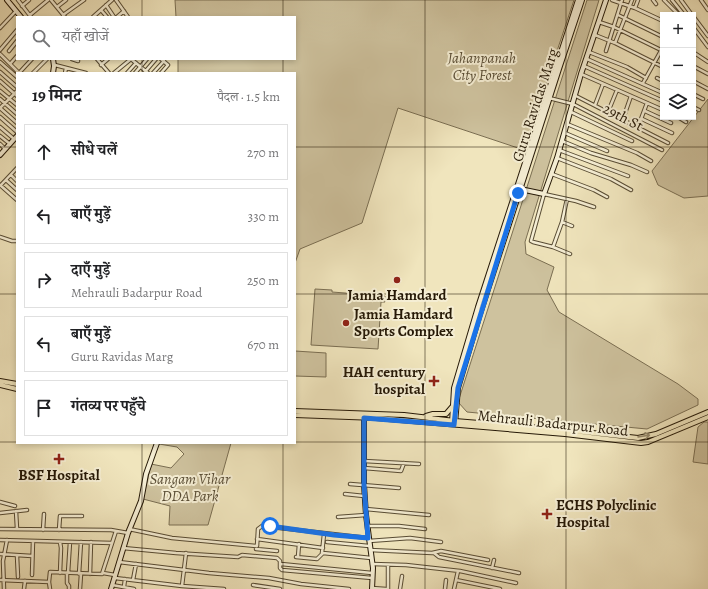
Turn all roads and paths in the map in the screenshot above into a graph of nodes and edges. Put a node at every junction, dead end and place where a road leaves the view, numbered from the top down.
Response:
1 (8, 0) edge
2 (18, 0) edge
3 (29, 0) edge
4 (50, 0) edge
5 (66, 0) edge
6 (84, 0) edge
7 (112, 0) edge
8 (116, 0) edge
9 (578, 0) edge
10 (582, 0) edge
11 (606, 0) edge
12 (612, 0) edge
13 (632, 0) edge
14 (638, 0) edge
15 (653, 0) edge
16 (664, 0) edge
17 (672, 0) edge
18 (681, 0) edge
19 (701, 0) edge
20 (622, 2) edge
21 (656, 4) dead end
22 (106, 5) junction
23 (22, 6) junction
24 (630, 6) junction
25 (57, 7) junction
26 (635, 8) junction
27 (101, 10) junction
28 (708, 10) edge
29 (16, 11) junction
30 (124, 11) junction
31 (682, 11) edge
32 (676, 12) edge
33 (690, 12) edge
34 (618, 15) junction
35 (21, 16) edge
36 (21, 16) edge
37 (30, 16) edge
38 (64, 16) edge
39 (97, 16) edge
40 (106, 16) edge
41 (114, 16) edge
42 (116, 16) edge
43 (127, 16) edge
44 (625, 19) junction
45 (660, 20) edge
46 (696, 20) edge
47 (599, 22) junction
48 (614, 27) junction
49 (0, 28) edge
50 (621, 30) junction
51 (16, 31) edge
52 (696, 31) edge
53 (595, 35) junction
54 (660, 36) edge
55 (708, 36) edge
56 (609, 41) junction
57 (16, 42) edge
58 (615, 43) junction
59 (708, 47) edge
60 (660, 49) edge
61 (0, 50) edge
62 (9, 51) dead end
63 (589, 52) junction
64 (606, 52) dead end
65 (660, 53) edge
66 (0, 54) edge
67 (696, 54) edge
68 (16, 57) edge
69 (587, 59) junction
70 (31, 60) edge
71 (46, 60) edge
72 (54, 60) edge
73 (54, 60) edge
74 (75, 60) edge
75 (98, 60) edge
76 (107, 60) edge
77 (130, 60) edge
78 (132, 60) edge
79 (146, 60) edge
80 (155, 60) edge
81 (162, 60) edge
82 (78, 61) dead end
83 (0, 62) edge
84 (655, 62) junction
85 (708, 62) edge
86 (136, 63) junction
87 (10, 64) junction
88 (55, 65) junction
89 (101, 65) junction
90 (660, 65) edge
91 (584, 66) junction
92 (140, 67) junction
93 (66, 68) junction
94 (696, 68) edge
95 (72, 71) edge
96 (0, 72) edge
97 (18, 72) edge
98 (20, 72) edge
99 (34, 72) edge
100 (54, 72) edge
101 (54, 72) edge
102 (65, 72) edge
103 (79, 72) edge
104 (108, 72) edge
105 (115, 72) edge
106 (128, 72) edge
107 (136, 72) edge
108 (146, 72) edge
109 (154, 72) edge
110 (162, 72) edge
111 (581, 74) junction
112 (708, 74) edge
113 (16, 76) edge
114 (646, 78) junction
115 (657, 78) dead end
116 (660, 80) edge
117 (0, 81) edge
118 (643, 83) junction
119 (696, 83) edge
120 (603, 84) junction
121 (16, 86) edge
122 (708, 89) edge
123 (617, 90) junction
124 (0, 91) edge
125 (660, 92) edge
126 (16, 95) edge
127 (576, 96) junction
128 (631, 96) junction
129 (696, 96) edge
130 (549, 98) junction
131 (0, 99) edge
132 (10, 99) junction
133 (703, 99) dead end
134 (660, 100) edge
135 (648, 103) junction
136 (5, 104) junction
137 (16, 104) edge
138 (573, 104) junction
139 (595, 105) junction
140 (660, 108) edge
141 (696, 108) edge
142 (0, 109) edge
143 (699, 110) dead end
144 (645, 111) junction
145 (571, 112) junction
146 (608, 112) junction
147 (16, 113) edge
148 (0, 117) edge
149 (623, 119) junction
150 (642, 119) junction
151 (683, 120) edge
152 (16, 122) edge
153 (671, 122) dead end
154 (686, 122) dead end
155 (567, 124) junction
156 (0, 127) edge
157 (638, 127) junction
158 (16, 131) edge
159 (564, 132) junction
160 (672, 133) dead end
161 (0, 136) edge
162 (16, 138) edge
163 (562, 141) junction
164 (632, 142) dead end
165 (668, 143) dead end
166 (0, 144) edge
167 (10, 144) junction
168 (5, 149) junction
169 (560, 150) junction
170 (662, 150) dead end
171 (607, 151) dead end
172 (0, 155) edge
173 (557, 158) junction
174 (651, 161) dead end
175 (16, 169) edge
176 (647, 172) dead end
177 (552, 174) junction
178 (11, 175) junction
179 (628, 176) dead end
180 (16, 179) edge
181 (6, 180) junction
182 (0, 185) edge
183 (16, 189) edge
184 (520, 189) junction
185 (631, 190) dead end
186 (544, 194) junction
187 (607, 197) dead end
188 (16, 199) edge
189 (568, 199) junction
190 (594, 207) dead end
191 (562, 222) junction
192 (572, 226) dead end
193 (0, 237) edge
194 (16, 241) edge
195 (553, 247) junction
196 (570, 254) dead end
197 (0, 381) edge
198 (16, 384) edge
199 (0, 385) edge
200 (16, 389) edge
201 (452, 407) junction
202 (296, 411) edge
203 (708, 412) edge
204 (296, 415) edge
205 (338, 415) junction
206 (424, 417) junction
207 (708, 417) edge
208 (364, 418) junction
209 (693, 420) junction
210 (453, 423) junction
211 (158, 444) edge
212 (363, 461) junction
213 (404, 463) junction
214 (419, 464) dead end
215 (363, 468) junction
216 (350, 484) dead end
217 (364, 485) junction
218 (399, 488) dead end
219 (345, 494) dead end
220 (364, 496) junction
221 (0, 502) edge
222 (15, 506) dead end
223 (365, 509) junction
224 (27, 510) dead end
225 (16, 511) junction
226 (0, 514) edge
227 (44, 514) dead end
228 (366, 515) junction
229 (429, 515) dead end
230 (82, 516) dead end
231 (338, 517) dead end
232 (368, 526) junction
233 (0, 529) edge
234 (17, 529) junction
235 (425, 529) dead end
236 (43, 530) junction
237 (59, 530) junction
238 (116, 531) junction
239 (129, 531) junction
240 (324, 534) junction
241 (257, 539) junction
242 (0, 540) edge
243 (7, 540) junction
244 (33, 541) junction
245 (60, 542) junction
246 (70, 542) junction
247 (80, 542) junction
248 (91, 542) junction
249 (328, 542) dead end
250 (441, 542) dead end
251 (112, 543) junction
252 (299, 544) junction
253 (369, 544) junction
254 (123, 548) junction
255 (256, 548) junction
256 (323, 548) junction
257 (277, 551) dead end
258 (186, 553) junction
259 (322, 553) junction
260 (434, 553) junction
261 (0, 554) edge
262 (5, 555) junction
263 (17, 556) junction
264 (32, 556) junction
265 (256, 556) junction
266 (371, 558) junction
267 (488, 560) dead end
268 (494, 560) dead end
269 (118, 562) junction
270 (136, 564) junction
271 (281, 564) junction
272 (372, 564) junction
273 (388, 565) junction
274 (492, 568) junction
275 (184, 570) junction
276 (458, 571) junction
277 (371, 572) junction
278 (60, 573) junction
279 (68, 573) junction
280 (103, 573) junction
281 (519, 573) dead end
282 (80, 574) junction
283 (90, 574) junction
284 (32, 575) dead end
285 (115, 576) junction
286 (402, 576) dead end
287 (18, 577) dead end
288 (125, 578) junction
289 (371, 578) junction
290 (134, 580) junction
291 (446, 580) dead end
292 (456, 580) junction
293 (2, 581) edge
294 (25, 581) junction
295 (49, 582) junction
296 (516, 583) dead end
297 (253, 585) dead end
298 (182, 586) junction
299 (111, 587) edge
300 (124, 587) junction
301 (484, 587) edge
302 (4, 589) edge
303 (24, 589) edge
304 (50, 589) edge
305 (69, 589) edge
306 (80, 589) edge
307 (134, 589) edge
308 (224, 589) edge
309 (280, 589) edge
310 (349, 589) edge
311 (372, 589) edge
312 (387, 589) edge
313 (400, 589) edge
314 (445, 589) edge
315 (454, 589) edge
316 (500, 589) edge

1 - 29 main road
1 - 36 main road
2 - 23 street
3 - 23 street
4 - 25 street
4 - 37 street
5 - 25 street
6 - 38 street
7 - 22 street
8 - 30 street
9 - 201 main road, Guru Ravidas Marg
10 - 130 main road, Guru Ravidas Marg
11 - 47 main road
12 - 20 street
13 - 24 street
14 - 26 street
15 - 21 street
16 - 32 street
17 - 31 street
18 - 33 street
19 - 28 street
20 - 24 street
20 - 34 street
22 - 27 street
22 - 41 street
23 - 37 street
24 - 26 street
24 - 44 street
25 - 38 street
26 - 45 street
27 - 39 street
27 - 40 street
29 - 35 main road
29 - 49 street
30 - 42 street
30 - 43 street
34 - 44 street
34 - 48 street
44 - 50 street
44 - 54 street
46 - 55 street
47 - 48 street
47 - 53 main road
48 - 50 street
48 - 56 street
50 - 58 street
50 - 60 street
51 - 61 street
52 - 59 street
53 - 56 street
53 - 63 main road
56 - 58 street
56 - 64 street
57 - 62 street
58 - 84 street
63 - 69 main road
63 - 114 street
65 - 84 street
66 - 87 street
67 - 85 street
68 - 87 street
69 - 91 main road
69 - 118 street
70 - 98 street
71 - 99 street
72 - 88 main road
73 - 100 main road
74 - 82 street
75 - 89 street
76 - 89 street
77 - 105 street
78 - 86 street
79 - 92 street
80 - 108 street
81 - 109 street
81 - 110 street
83 - 113 street
84 - 90 street
84 - 114 street
86 - 92 street
86 - 106 street
87 - 97 street
88 - 93 street
88 - 101 main road
89 - 104 street
91 - 111 main road
91 - 134 street
92 - 107 street
92 - 108 street
93 - 95 street
93 - 102 street
94 - 112 street
95 - 103 street
96 - 121 street
111 - 120 street
111 - 127 main road
114 - 118 street
115 - 116 street
117 - 126 street
118 - 125 street
119 - 122 street
120 - 123 street
120 - 139 street
123 - 128 street
123 - 146 street
124 - 132 street
126 - 132 street
127 - 138 main road
127 - 139 street
128 - 135 street
128 - 149 street
129 - 133 street
130 - 138 street, 29th St
130 - 184 main road, Guru Ravidas Marg
131 - 136 street
132 - 136 street
132 - 137 street
135 - 140 street
135 - 144 street
136 - 142 street
136 - 147 street
138 - 145 main road
138 - 170 street, 29th St
139 - 146 street
141 - 143 street
142 - 152 street
144 - 150 street
144 - 153 street
145 - 155 main road
145 - 164 street
146 - 149 street
148 - 158 street
149 - 157 street
150 - 157 street
150 - 160 street
151 - 154 street
155 - 159 main road
155 - 174 street
156 - 162 street
157 - 165 street
159 - 163 main road
159 - 171 street
161 - 167 street
162 - 167 main road
162 - 172 main road
163 - 169 main road
163 - 176 street
166 - 168 street
167 - 168 main road
168 - 172 main road
169 - 173 main road
169 - 179 street
173 - 177 main road
173 - 185 street
175 - 178 street
177 - 186 main road
177 - 187 street
178 - 180 street
178 - 181 street
181 - 182 street
181 - 183 street
182 - 188 street
184 - 186 main road
184 - 210 main road, Guru Ravidas Marg
186 - 189 street
186 - 195 street
189 - 190 street
189 - 191 street
191 - 192 street
191 - 195 street
193 - 194 street
195 - 196 street
197 - 198 main road
199 - 200 main road
201 - 206 main road
201 - 210 main road, Guru Ravidas Marg
202 - 205 main road, Mehrauli Badarpur Road
203 - 209 main road, Mehrauli Badarpur Road
204 - 205 main road, Mehrauli Badarpur Road
205 - 206 main road, Mehrauli Badarpur Road
205 - 208 main road, Mehrauli Badarpur Road
206 - 210 main road, Mehrauli Badarpur Road
207 - 209 main road, Mehrauli Badarpur Road
208 - 210 main road, Mehrauli Badarpur Road
208 - 212 main road
209 - 210 main road, Mehrauli Badarpur Road
211 - 239 main road
212 - 213 street
212 - 215 main road
213 - 214 street
213 - 215 street
215 - 217 main road
216 - 217 street
217 - 218 street
217 - 220 main road
219 - 220 street
220 - 223 main road
221 - 222 street
223 - 228 main road
223 - 229 street
224 - 225 street
225 - 226 street
225 - 234 street
227 - 236 street
228 - 231 street
228 - 232 main road
230 - 237 street
232 - 235 street
232 - 253 main road
233 - 234 street
234 - 236 street
236 - 237 street
237 - 238 street
238 - 239 street
238 - 251 street
239 - 254 main road
239 - 255 street
240 - 241 street
240 - 253 street
240 - 256 street
241 - 252 street
241 - 255 street
242 - 243 street
243 - 244 street
243 - 262 street
244 - 245 street
244 - 264 street
245 - 246 street
245 - 278 street
246 - 247 street
246 - 279 street
247 - 248 street
247 - 282 street
248 - 251 street
248 - 283 street
249 - 253 street
250 - 253 street
251 - 280 street
252 - 256 street
252 - 259 street
253 - 260 street
253 - 266 main road
254 - 258 street
254 - 269 main road
255 - 257 street
255 - 265 street
256 - 259 street
258 - 265 street
258 - 275 street
259 - 266 street
260 - 267 street
260 - 274 street
261 - 262 street
262 - 263 street
262 - 293 street
263 - 264 street
263 - 287 street
264 - 284 street
265 - 271 street
266 - 272 main road
268 - 274 street
269 - 270 street
269 - 285 main road
270 - 275 street
270 - 290 street
271 - 277 street
271 - 289 street
272 - 273 street
272 - 277 main road
273 - 276 street
273 - 312 street
274 - 281 street
275 - 298 street
275 - 310 street
276 - 292 street
276 - 296 street
277 - 289 main road
278 - 279 street
278 - 295 street
279 - 282 street
279 - 305 street
280 - 283 street
280 - 285 street
282 - 283 street
282 - 306 street
285 - 288 street
285 - 299 main road
286 - 313 street
288 - 290 street
288 - 300 street
289 - 311 main road
290 - 298 street
291 - 314 street
292 - 301 street
292 - 315 street
293 - 294 street
293 - 302 street
294 - 295 street
294 - 303 street
295 - 304 street
297 - 309 street
298 - 308 street
299 - 300 street
300 - 307 street
301 - 316 street
311 - 312 street

